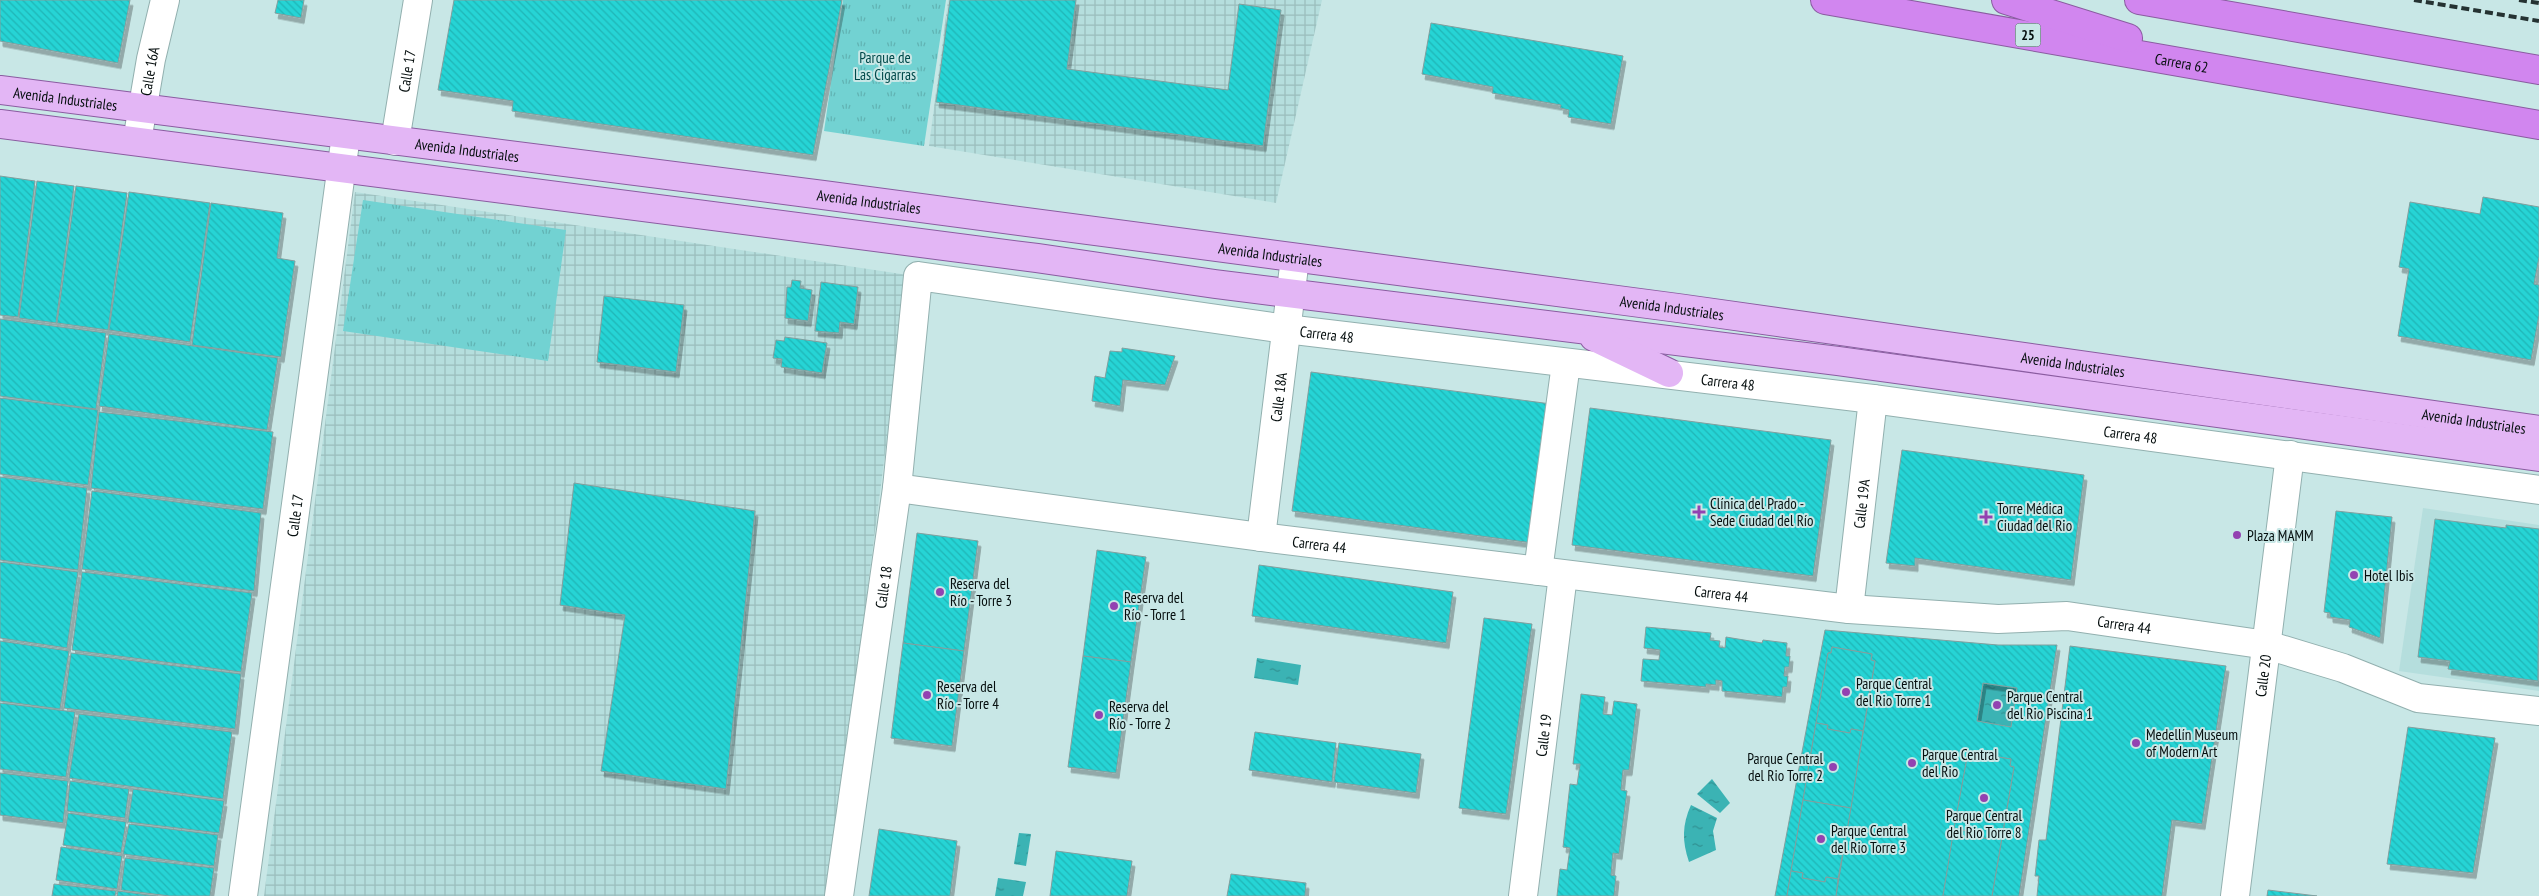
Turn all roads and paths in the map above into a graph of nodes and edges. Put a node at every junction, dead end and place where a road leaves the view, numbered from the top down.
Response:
1 (165, 0) edge
2 (418, 0) edge
3 (1825, 0) edge
4 (2006, 0) edge
5 (2139, 0) edge
6 (2232, 70) junction
7 (2539, 70) edge
8 (0, 90) edge
9 (142, 108) junction
10 (0, 124) edge
11 (2539, 125) edge
12 (346, 135) junction
13 (395, 141) junction
14 (136, 142) junction
15 (341, 168) junction
16 (1295, 258) junction
17 (918, 276) joint
18 (1290, 293) junction
19 (1574, 327) junction
20 (1286, 329) junction
21 (1565, 371) dead end
22 (1668, 373) junction
23 (1873, 400) junction
24 (2539, 430) edge
25 (2290, 455) junction
26 (2539, 457) edge
27 (897, 488) junction
28 (2539, 490) edge
29 (1261, 537) junction
30 (1551, 573) junction
31 (1849, 608) junction
32 (2267, 645) junction
33 (2539, 711) edge
34 (243, 896) edge
35 (840, 896) edge
36 (1523, 896) edge
37 (2235, 896) edge

1 - 9 street, Calle 16A
2 - 13 street, Calle 17
3 - 6 highway, Carrera 62 / 25
4 - 6 highway
5 - 7 highway
6 - 11 highway, Carrera 62 / 25
8 - 9 main road, Avenida Industriales
9 - 12 main road, Avenida Industriales
9 - 14 street, Calle 16A
10 - 14 main road, Avenida Industriales
12 - 13 main road, Avenida Industriales
12 - 15 street, Calle 17
13 - 16 main road, Avenida Industriales
14 - 15 main road, Avenida Industriales
15 - 18 main road, Avenida Industriales
15 - 34 street, Calle 17
16 - 18 street, Calle 18A
16 - 24 main road, Avenida Industriales
17 - 20 street, Carrera 48
17 - 27 street, Calle 18
18 - 19 main road, Avenida Industriales
18 - 20 street, Calle 18A
19 - 22 main road
19 - 26 main road, Avenida Industriales
20 - 22 street, Carrera 48
20 - 29 street, Calle 18A
21 - 30 street, Calle 19
22 - 23 street, Carrera 48
23 - 25 street, Carrera 48
23 - 31 street, Calle 19A
25 - 28 street, Carrera 48
25 - 32 street, Calle 20
27 - 29 street, Carrera 44
27 - 35 street, Calle 18
29 - 30 street, Carrera 44
30 - 31 street, Carrera 44
30 - 36 street, Calle 19
31 - 32 street, Carrera 44
32 - 33 street, Carrera 44
32 - 37 street, Calle 20

